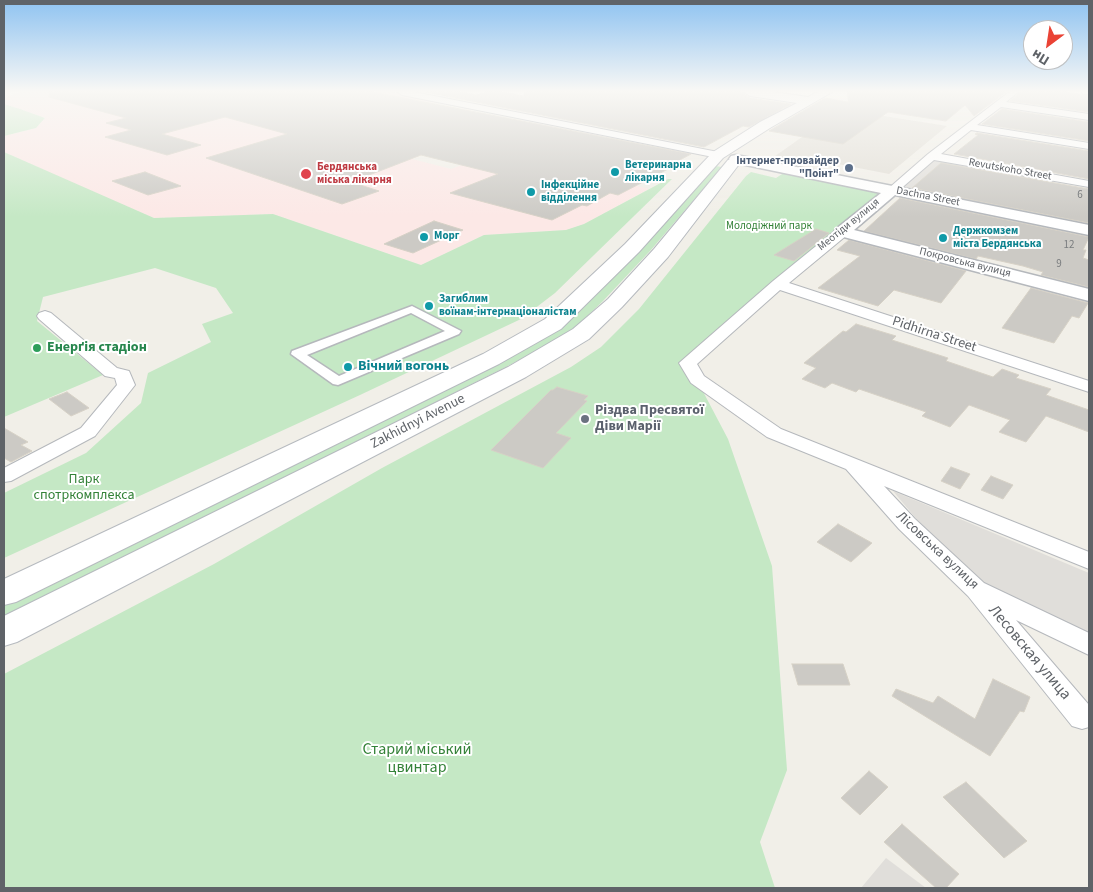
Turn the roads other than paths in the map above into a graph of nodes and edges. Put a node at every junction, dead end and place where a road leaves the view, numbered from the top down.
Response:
1 (610, 134) edge
2 (755, 134) edge
3 (961, 134) edge
4 (1012, 134) edge
5 (1089, 146) edge
6 (932, 156) junction
7 (727, 157) junction
8 (1089, 184) edge
9 (893, 190) junction
10 (1089, 230) edge
11 (842, 232) junction
12 (778, 284) junction
13 (1089, 295) edge
14 (45, 316) dead end
15 (688, 363) joint
16 (338, 381) joint
17 (1089, 387) edge
18 (853, 465) junction
19 (4, 476) edge
20 (1089, 561) edge
21 (975, 589) junction
22 (4, 593) edge
23 (4, 632) edge
24 (1089, 645) edge
25 (1082, 717) dead end

1 - 7 street
2 - 7 main road, Zakhidnyi Avenue
3 - 6 street, Меотіди вулиця
4 - 5 street
6 - 8 street, Revutskoho Street
6 - 9 street, Меотіди вулиця
7 - 9 street, Dachna Street
7 - 22 main road, Zakhidnyi Avenue
7 - 23 main road, Zakhidnyi Avenue
9 - 10 street, Dachna Street
9 - 11 street, Меотіди вулиця
11 - 12 street, Меотіди вулиця
11 - 13 street, Покровська вулиця
12 - 15 street, Меотіди вулиця
12 - 17 street, Pidhirna Street
14 - 19 street
15 - 18 street, Лісовська вулиця
16 - 16 street
18 - 20 street, Лісовська вулиця
18 - 21 street, Лісовська вулиця
21 - 24 street, Лісовська вулиця
21 - 25 street, Лесовская улица

